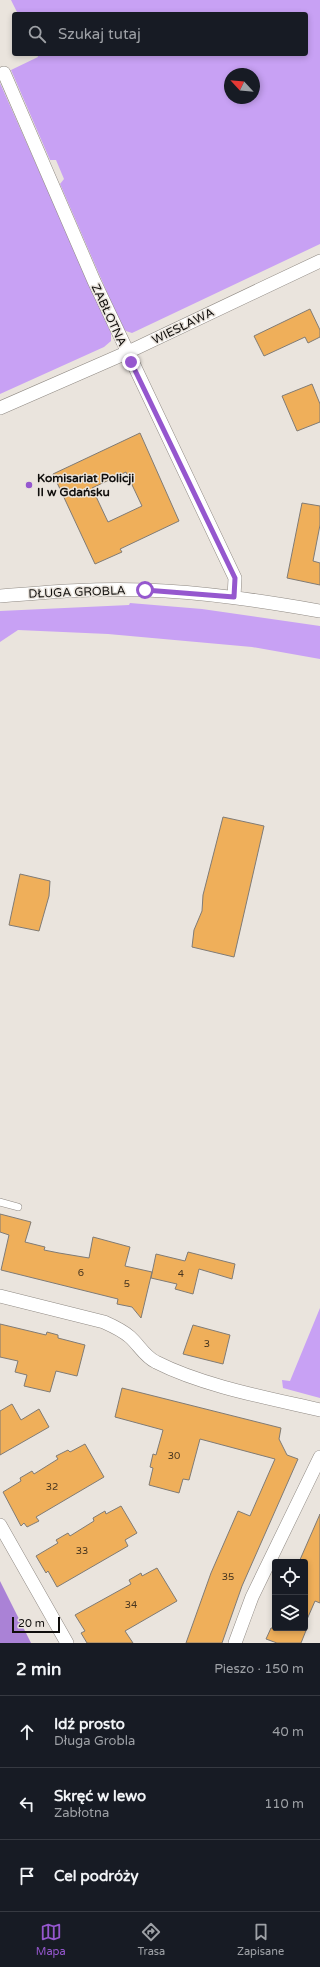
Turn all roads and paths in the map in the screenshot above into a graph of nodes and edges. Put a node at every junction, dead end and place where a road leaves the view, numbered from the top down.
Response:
1 (2, 69) edge
2 (320, 261) edge
3 (126, 353) junction
4 (0, 408) edge
5 (0, 596) edge
6 (234, 597) junction
7 (320, 611) edge
8 (0, 1202) edge
9 (18, 1206) dead end
10 (0, 1296) edge
11 (320, 1410) edge
12 (320, 1458) edge
13 (0, 1525) edge
14 (67, 1643) edge
15 (235, 1643) edge

1 - 3 street, ZABŁOTNA
2 - 3 street, WIESŁAWA
3 - 4 street, WIESŁAWA
3 - 6 street, ZABŁOTNA
5 - 6 street, DŁUGA GROBLA
6 - 7 street, DŁUGA GROBLA
8 - 9 lane
10 - 11 street
12 - 15 street
13 - 14 street

